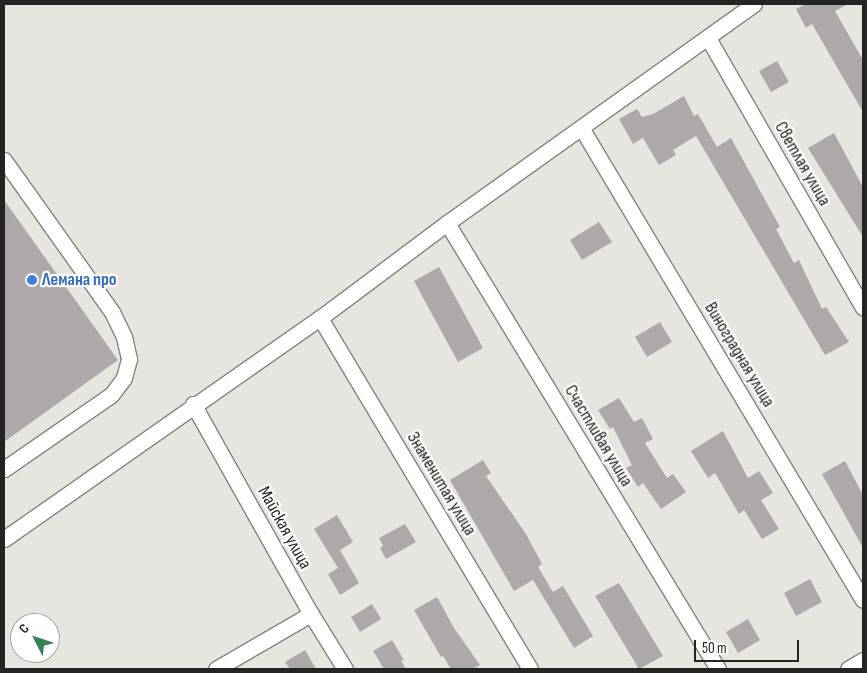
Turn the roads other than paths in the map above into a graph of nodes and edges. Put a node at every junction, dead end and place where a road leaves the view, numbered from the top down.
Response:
1 (754, 4) edge
2 (708, 38) junction
3 (582, 129) junction
4 (4, 160) edge
5 (447, 223) junction
6 (863, 308) edge
7 (320, 318) junction
8 (194, 404) junction
9 (4, 469) edge
10 (4, 539) edge
11 (863, 600) edge
12 (311, 614) junction
13 (863, 660) edge
14 (216, 669) edge
15 (345, 669) edge
16 (530, 669) edge
17 (718, 669) edge
18 (848, 669) edge

1 - 2 street
2 - 3 street
2 - 6 street, Светлая улица
3 - 5 street
3 - 11 street, Виноградная улица
4 - 9 street
5 - 7 street
5 - 17 street, Счастливая улица
7 - 8 street
7 - 16 street, Знаменитая улица
8 - 10 street
8 - 12 street, Майская улица
12 - 14 street
12 - 15 street, Майская улица
13 - 18 street

